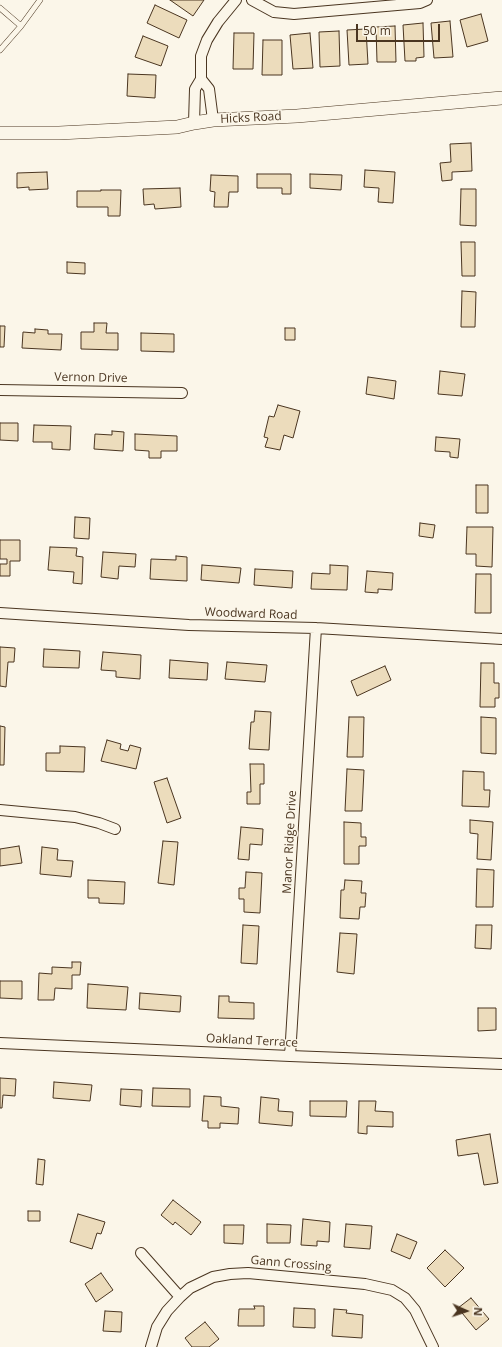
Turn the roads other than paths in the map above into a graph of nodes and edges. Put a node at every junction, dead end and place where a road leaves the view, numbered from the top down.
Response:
1 (40, 0) edge
2 (236, 0) edge
3 (252, 0) edge
4 (427, 0) edge
5 (0, 8) edge
6 (21, 26) junction
7 (0, 50) edge
8 (200, 79) junction
9 (502, 98) edge
10 (213, 120) junction
11 (194, 123) junction
12 (0, 133) edge
13 (0, 390) edge
14 (182, 393) dead end
15 (0, 613) edge
16 (316, 628) junction
17 (502, 639) edge
18 (0, 810) edge
19 (115, 829) dead end
20 (0, 1043) edge
21 (290, 1056) junction
22 (502, 1064) edge
23 (141, 1253) dead end
24 (180, 1297) junction
25 (151, 1347) edge
26 (433, 1347) edge

1 - 6 lane
2 - 8 street
3 - 4 street
5 - 6 lane
6 - 7 lane
8 - 10 street
8 - 11 street
9 - 10 street, Hicks Road
10 - 11 street, Hicks Road
11 - 12 street, Hicks Road
13 - 14 street, Vernon Drive
15 - 16 street, Woodward Road
16 - 17 street, Woodward Road
16 - 21 street, Manor Ridge Drive
18 - 19 street
20 - 21 street, Oakland Terrace
21 - 22 street, Oakland Terrace
23 - 24 street
24 - 25 street, Gann Crossing
24 - 26 street, Gann Crossing

